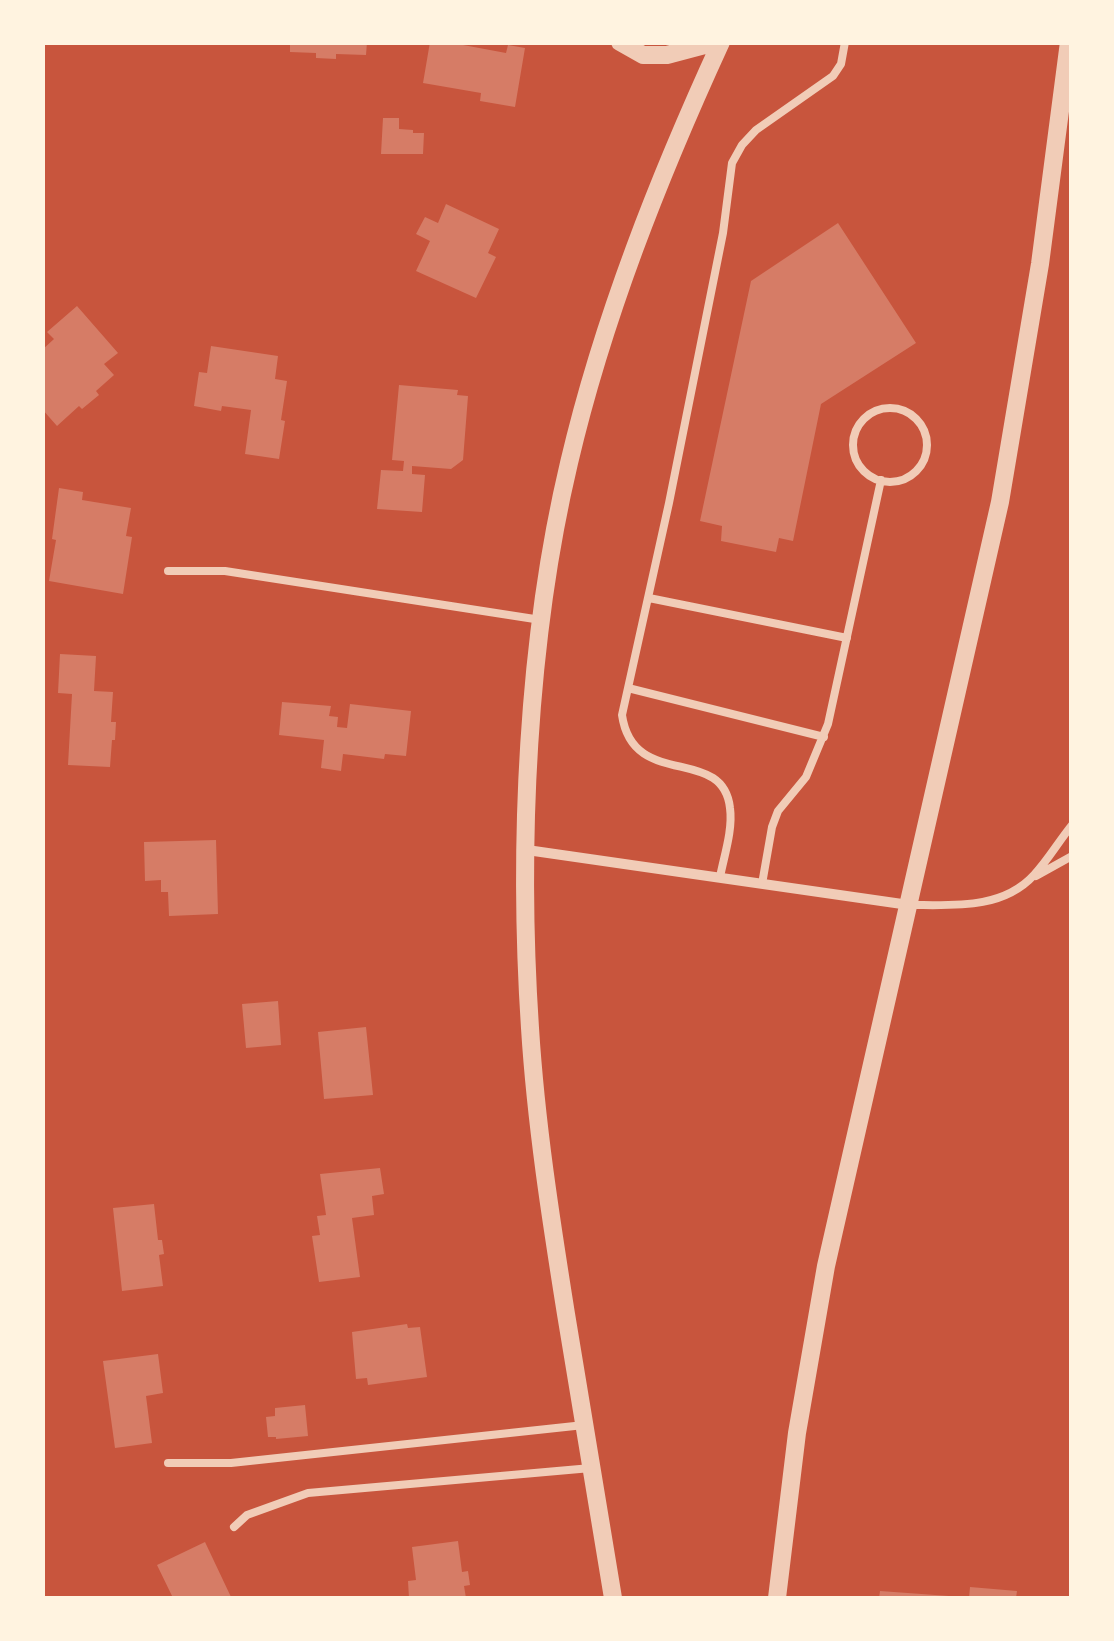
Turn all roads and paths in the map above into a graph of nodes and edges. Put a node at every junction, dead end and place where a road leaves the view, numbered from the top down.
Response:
1 (620, 42) edge
2 (718, 42) edge
3 (845, 42) edge
4 (1069, 42) edge
5 (880, 480) junction
6 (168, 571) dead end
7 (648, 598) junction
8 (541, 620) junction
9 (848, 638) junction
10 (628, 688) junction
11 (824, 737) junction
12 (1072, 825) edge
13 (527, 850) junction
14 (1072, 856) edge
15 (720, 878) junction
16 (1032, 878) junction
17 (762, 884) junction
18 (909, 905) junction
19 (584, 1425) junction
20 (168, 1462) dead end
21 (591, 1468) junction
22 (234, 1526) dead end
23 (612, 1598) edge
24 (776, 1598) edge

1 - 2 street
2 - 8 street
3 - 7 lane
4 - 18 street
5 - 5 lane
5 - 9 lane
6 - 8 lane
7 - 9 lane
7 - 10 lane
8 - 13 street
9 - 11 lane
10 - 11 lane
10 - 15 lane
11 - 17 lane
12 - 16 lane
13 - 15 street
13 - 19 street
14 - 16 lane
15 - 17 street
16 - 18 lane
17 - 18 street
18 - 24 street
19 - 20 lane
19 - 21 street
21 - 22 lane
21 - 23 street

